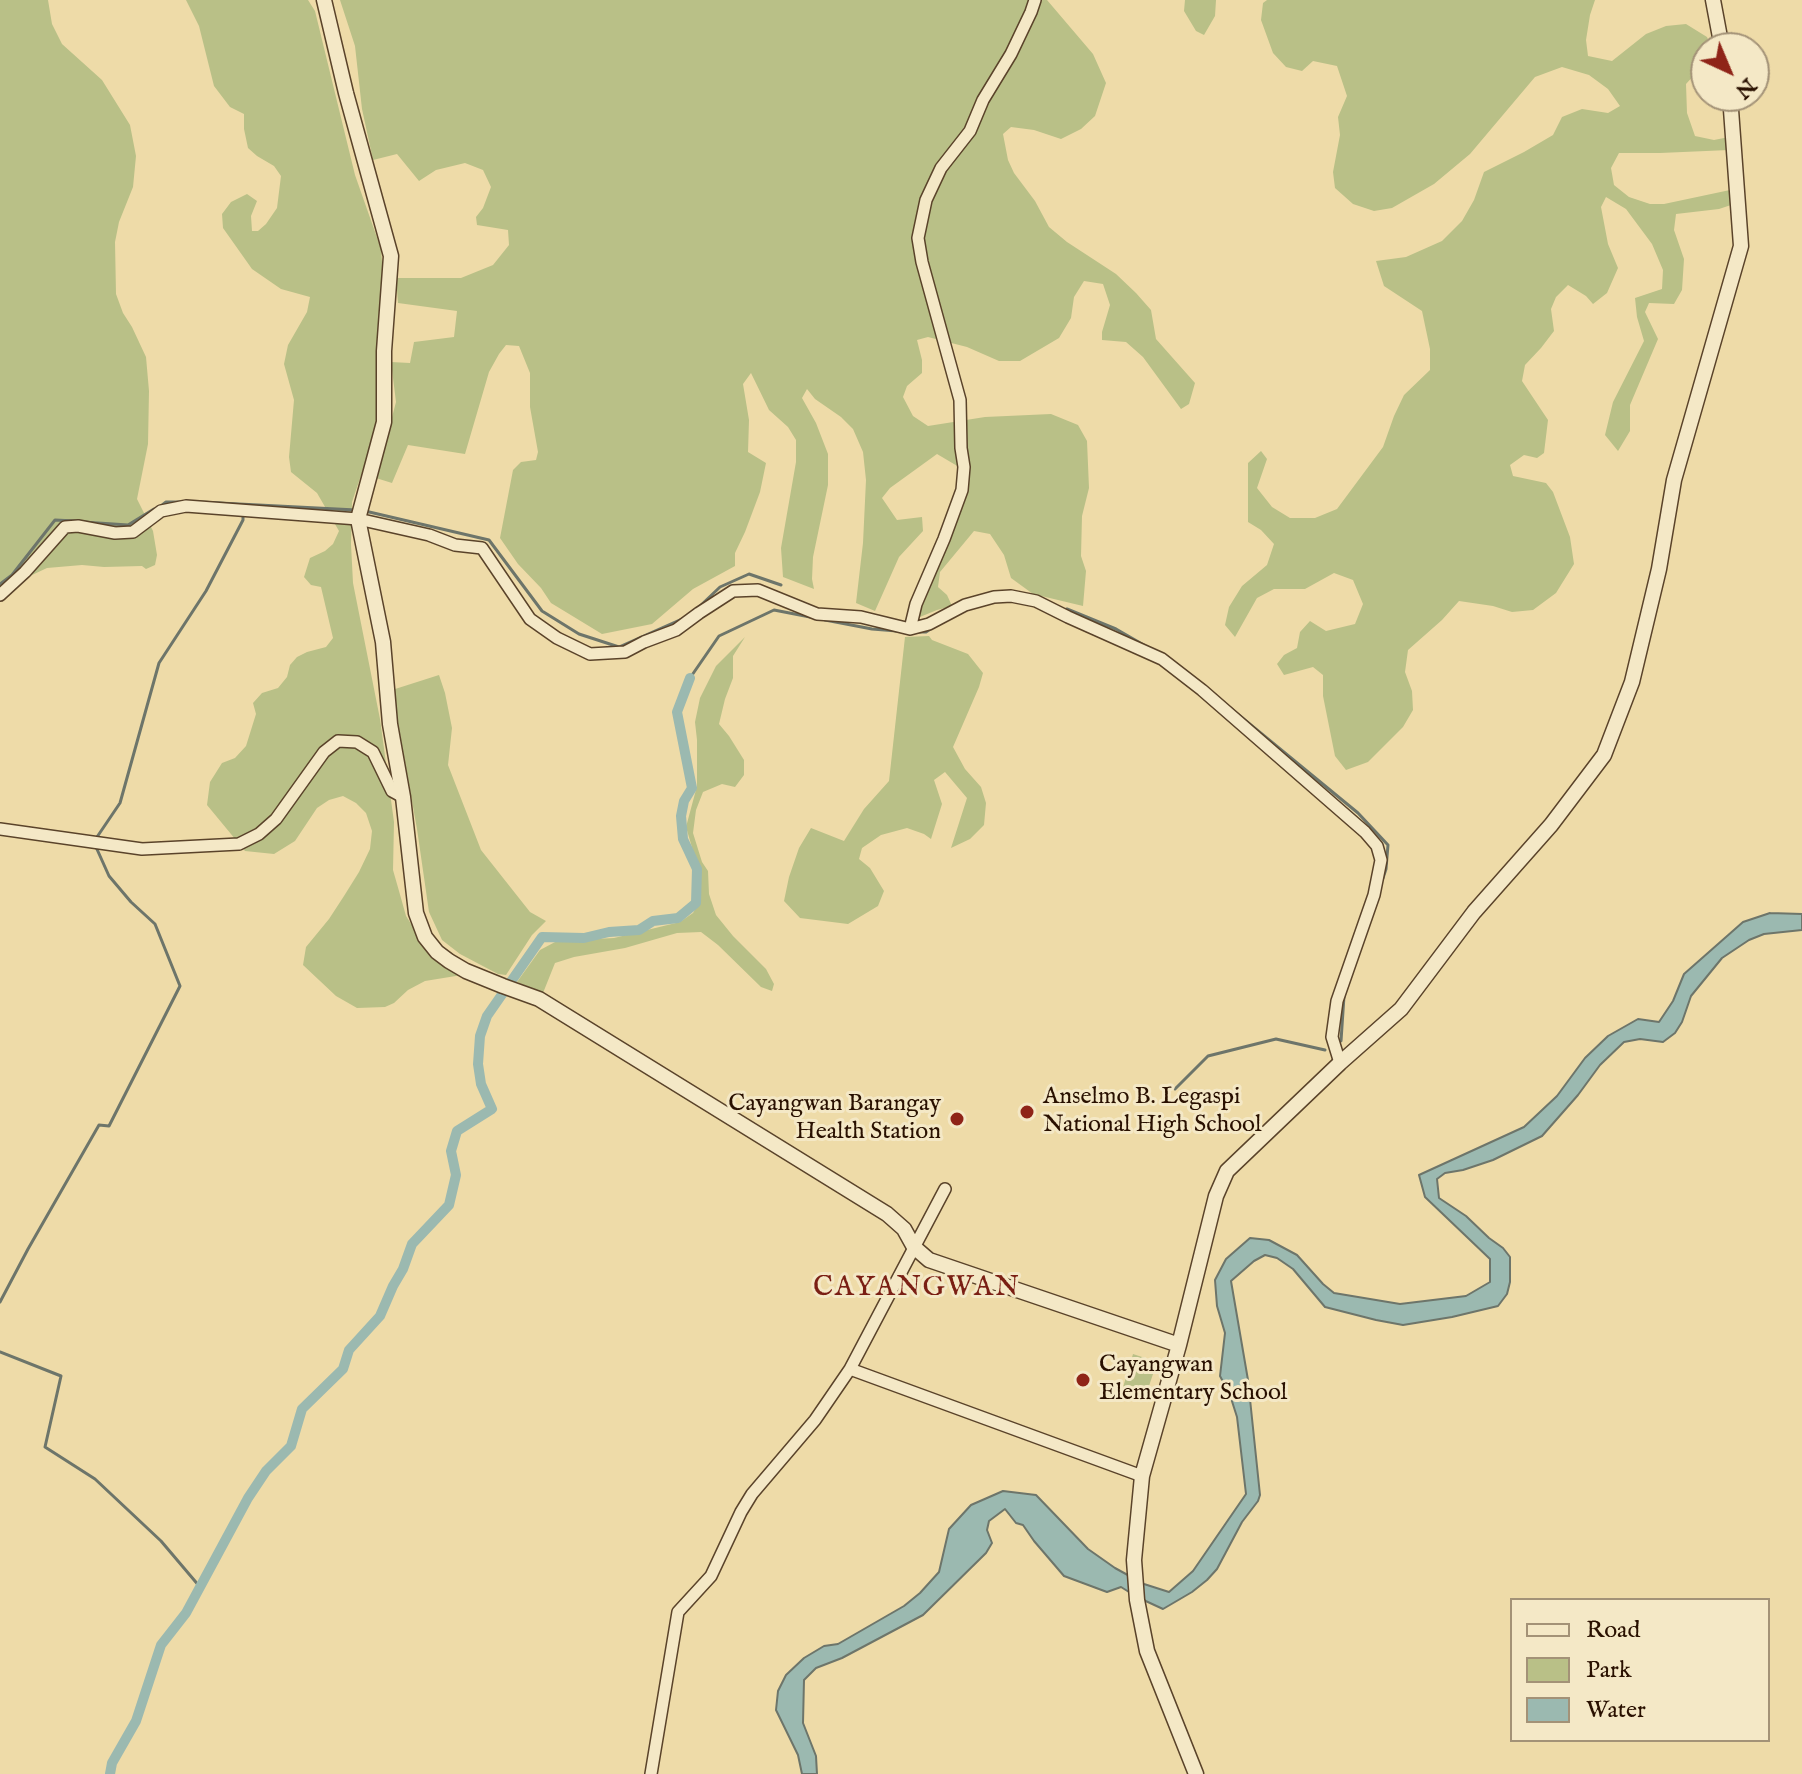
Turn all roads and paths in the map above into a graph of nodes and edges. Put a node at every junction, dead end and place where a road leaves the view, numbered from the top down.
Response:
1 (324, 0) edge
2 (1035, 0) edge
3 (1713, 0) edge
4 (1719, 32) edge
5 (1731, 112) edge
6 (358, 519) junction
7 (0, 595) edge
8 (910, 629) junction
9 (403, 797) junction
10 (0, 829) edge
11 (1340, 1063) junction
12 (945, 1189) dead end
13 (914, 1247) junction
14 (1179, 1345) junction
15 (850, 1369) junction
16 (1142, 1476) junction
17 (651, 1774) edge
18 (1196, 1774) edge

1 - 6 street
2 - 8 street
3 - 4 street
5 - 11 street
6 - 7 street
6 - 8 street
6 - 9 street
8 - 11 street
9 - 10 street
9 - 13 street
11 - 14 street
12 - 13 street
13 - 14 street
13 - 15 street
14 - 16 street
15 - 16 street
15 - 17 street
16 - 18 street

